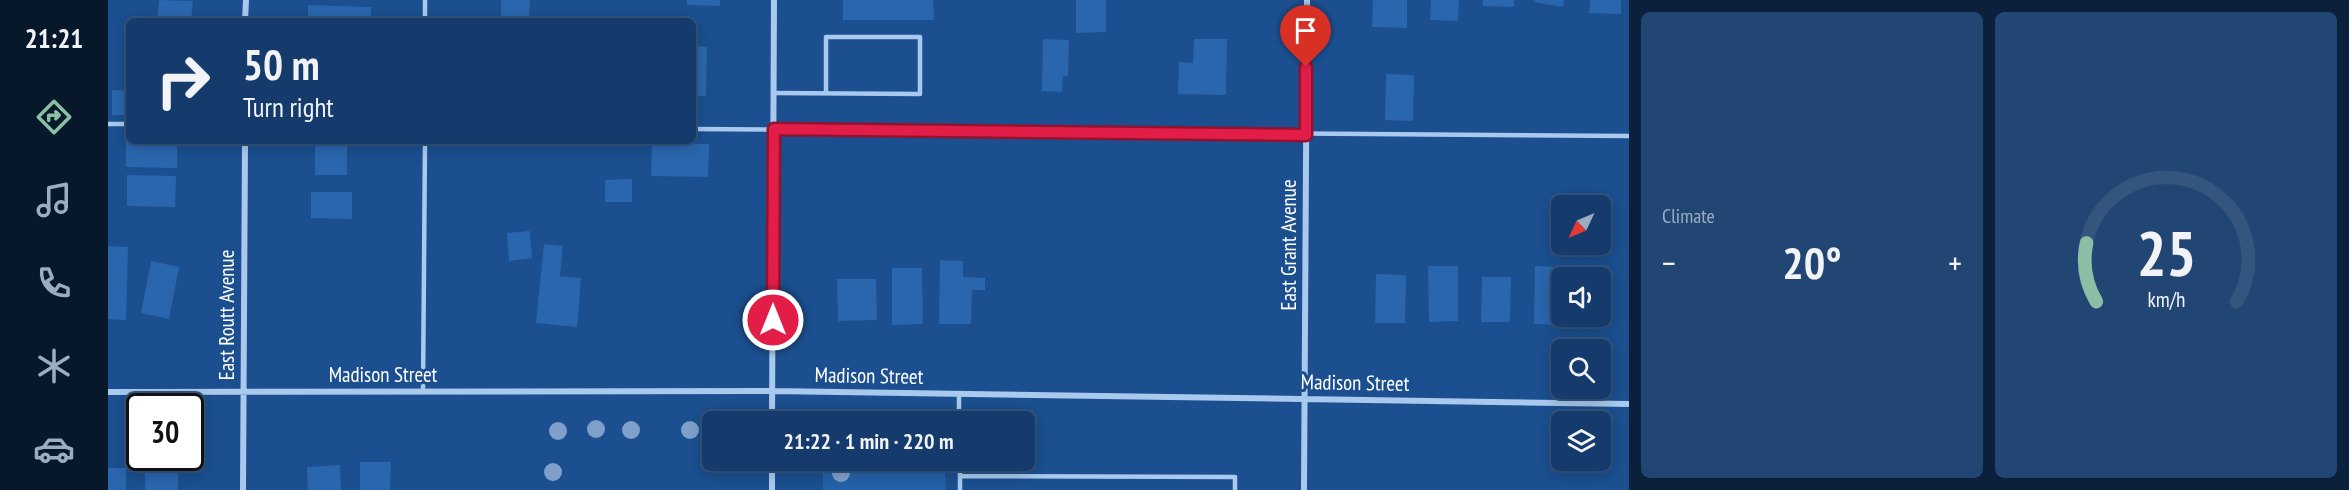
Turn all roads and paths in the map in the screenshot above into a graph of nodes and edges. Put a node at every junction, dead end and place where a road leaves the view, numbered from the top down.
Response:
1 (246, 0) edge
2 (426, 0) edge
3 (774, 0) edge
4 (1307, 0) edge
5 (245, 18) edge
6 (425, 18) edge
7 (774, 93) junction
8 (826, 93) junction
9 (108, 124) edge
10 (126, 124) edge
11 (696, 129) edge
12 (774, 129) junction
13 (1306, 135) junction
14 (1629, 136) edge
15 (245, 144) edge
16 (425, 144) edge
17 (773, 391) junction
18 (108, 392) edge
19 (243, 392) junction
20 (423, 392) junction
21 (959, 394) junction
22 (1305, 399) junction
23 (1629, 404) edge
24 (772, 411) edge
25 (959, 411) edge
26 (772, 471) edge
27 (960, 471) edge
28 (960, 476) junction
29 (243, 490) edge
30 (772, 490) edge
31 (960, 490) edge
32 (1235, 490) edge
33 (1304, 490) edge

1 - 5 street
2 - 6 lane
3 - 7 street
4 - 13 street, East Grant Avenue
7 - 8 lane
7 - 12 street
8 - 8 lane
9 - 10 lane
11 - 12 lane
12 - 13 lane
12 - 17 street
13 - 14 lane
13 - 22 street, East Grant Avenue
15 - 19 street, East Routt Avenue
16 - 20 lane
17 - 20 street, Madison Street
17 - 21 street, Madison Street
17 - 24 street
18 - 19 street, Madison Street
19 - 20 street, Madison Street
19 - 29 street, East Routt Avenue
21 - 22 street, Madison Street
21 - 25 lane
22 - 23 street, Madison Street
22 - 33 street, East Grant Avenue
26 - 30 street
27 - 28 lane
28 - 31 lane
28 - 32 lane

